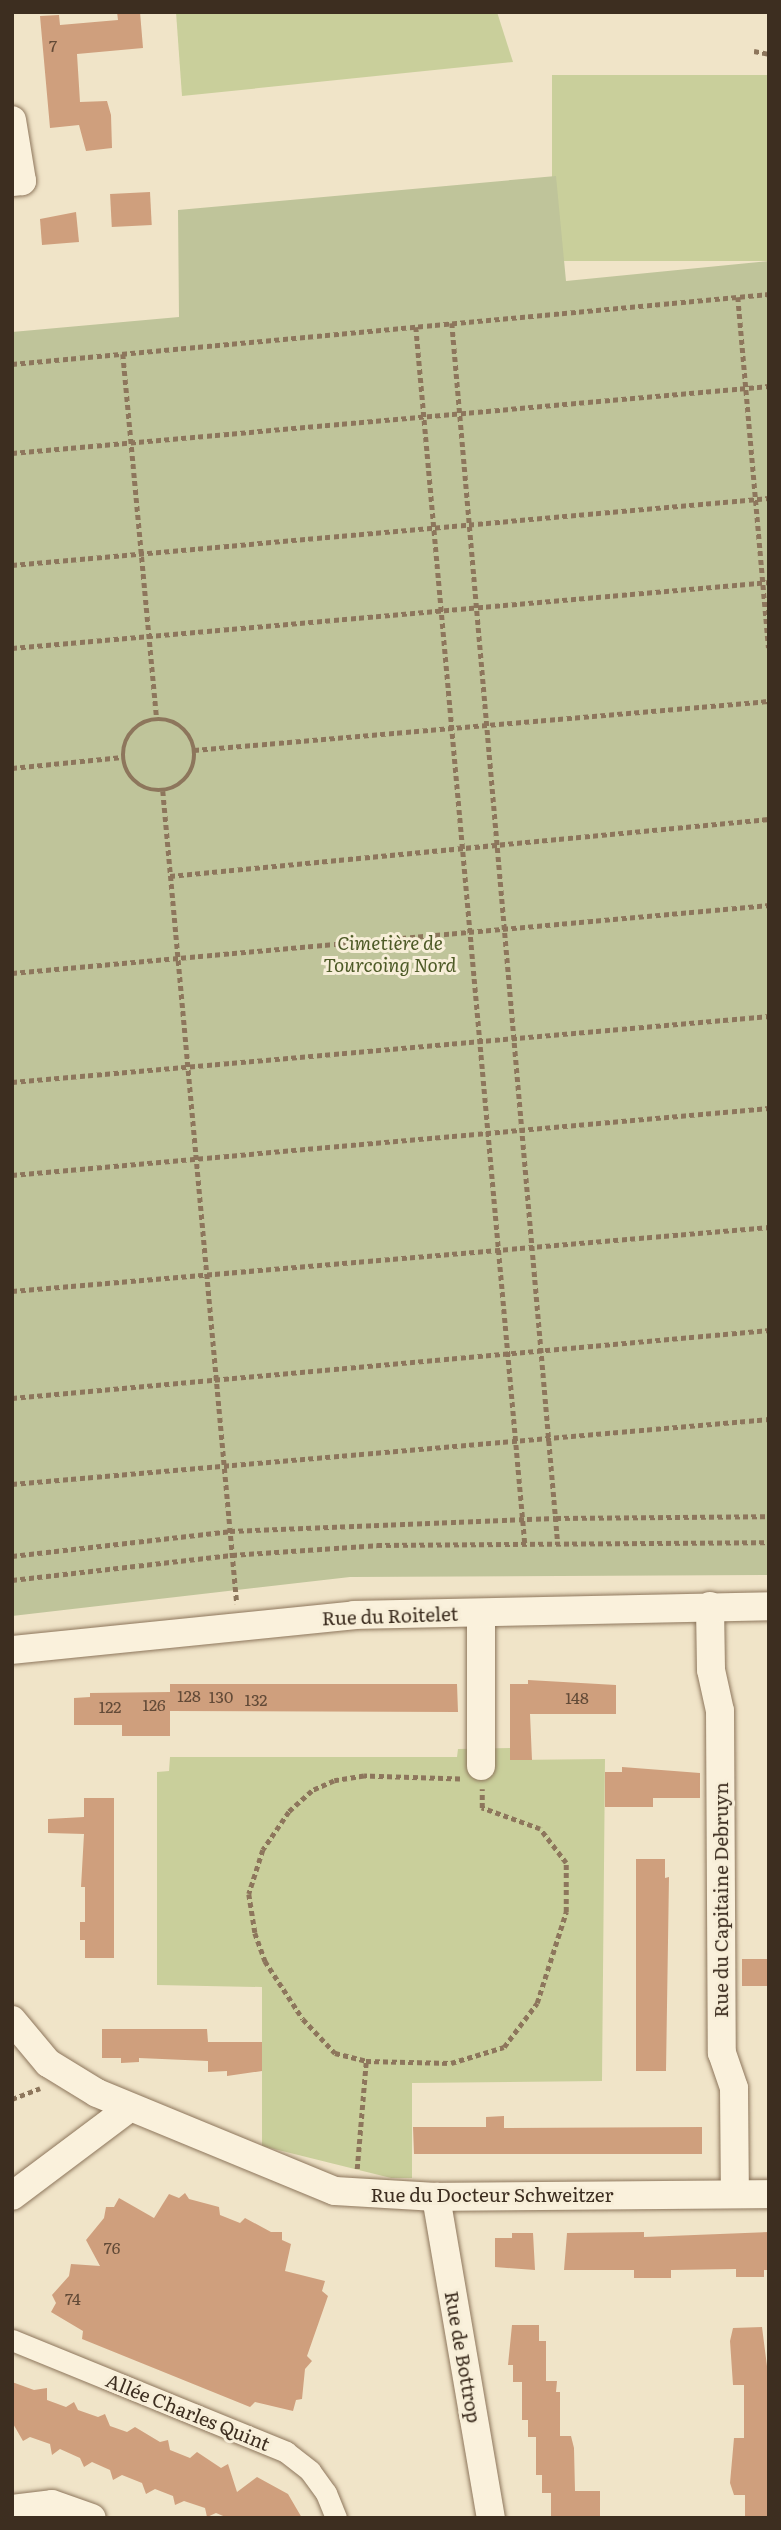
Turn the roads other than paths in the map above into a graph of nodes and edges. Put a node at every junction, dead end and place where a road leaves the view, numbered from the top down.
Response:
1 (12, 120) edge
2 (12, 182) edge
3 (710, 1606) junction
4 (769, 1606) edge
5 (481, 1613) junction
6 (12, 1650) edge
7 (482, 1773) road end
8 (12, 2020) edge
9 (129, 2108) junction
10 (735, 2194) junction
11 (769, 2194) edge
12 (12, 2196) edge
13 (436, 2197) junction
14 (12, 2340) edge
15 (12, 2509) edge
16 (92, 2518) edge
17 (336, 2518) edge
18 (491, 2518) edge

1 - 2 street
3 - 4 street, Rue du Roitelet
3 - 5 street, Rue du Roitelet
3 - 10 street, Rue du Capitaine Debruyn
5 - 6 street, Rue du Roitelet
5 - 7 street
8 - 9 street, Rue du Docteur Schweitzer
9 - 12 street
9 - 13 street, Rue du Docteur Schweitzer
10 - 11 street, Rue du Docteur Schweitzer
10 - 13 street, Rue du Docteur Schweitzer
13 - 18 street, Rue de Bottrop
14 - 17 street, Allée Charles Quint
15 - 16 street

